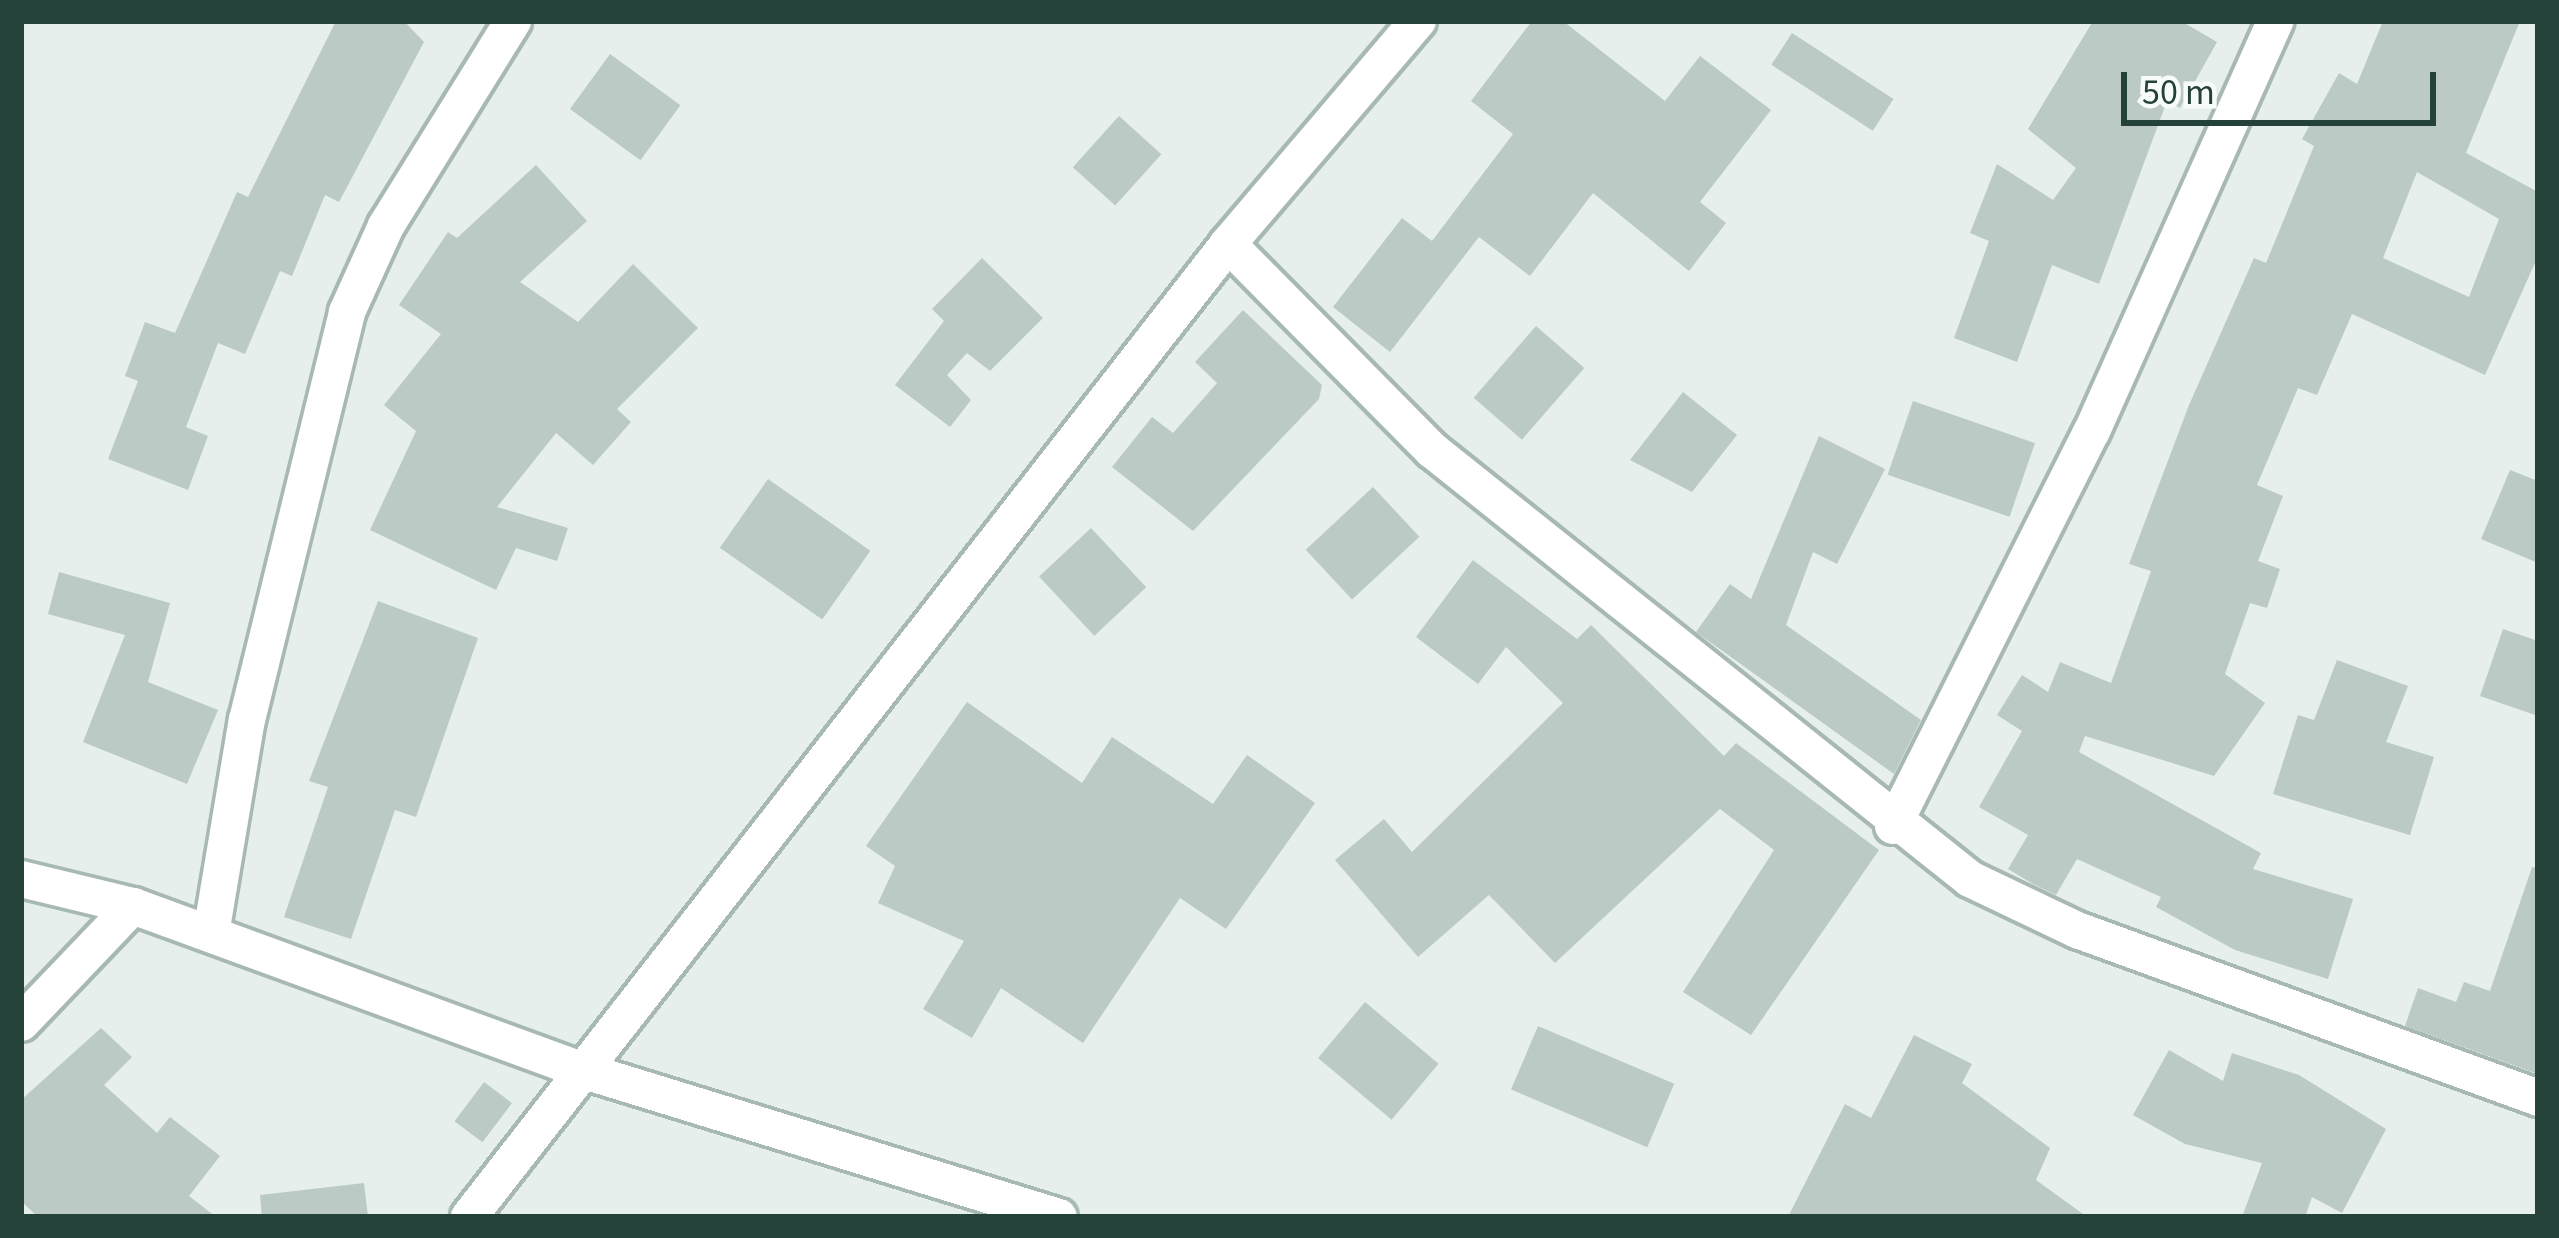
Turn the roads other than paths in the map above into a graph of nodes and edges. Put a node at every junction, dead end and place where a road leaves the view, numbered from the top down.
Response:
1 (513, 21) edge
2 (1418, 21) edge
3 (2275, 21) edge
4 (1228, 244) junction
5 (1893, 826) junction
6 (21, 879) edge
7 (134, 906) junction
8 (211, 934) junction
9 (21, 1023) edge
10 (578, 1069) junction
11 (2538, 1098) edge
12 (469, 1217) edge
13 (1059, 1217) edge

1 - 8 street
2 - 4 street
3 - 5 street
4 - 5 street
4 - 10 street
5 - 11 street
6 - 7 street
7 - 8 street
7 - 9 street
8 - 10 street
10 - 12 street
10 - 13 street

